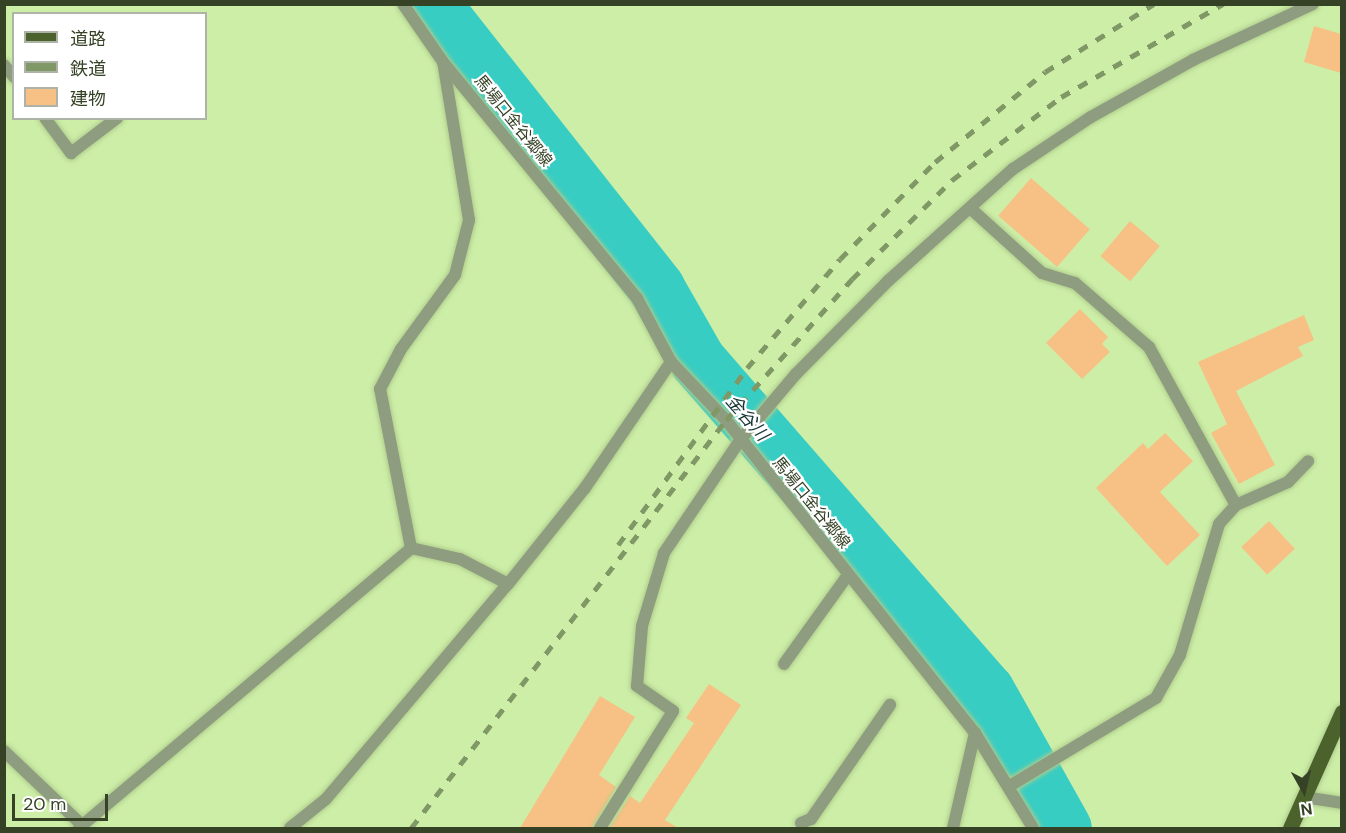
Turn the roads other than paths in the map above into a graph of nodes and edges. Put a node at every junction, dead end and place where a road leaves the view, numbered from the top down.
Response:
1 (403, 4) edge
2 (1313, 4) edge
3 (443, 62) junction
4 (46, 120) edge
5 (114, 120) edge
6 (970, 208) junction
7 (671, 362) junction
8 (741, 439) junction
9 (1308, 461) dead end
10 (1236, 506) junction
11 (411, 548) junction
12 (848, 574) junction
13 (508, 584) junction
14 (784, 663) dead end
15 (890, 705) dead end
16 (1341, 712) edge
17 (975, 733) junction
18 (4, 751) edge
19 (1011, 785) junction
20 (1304, 797) junction
21 (1341, 803) edge
22 (801, 823) dead end
23 (80, 826) edge
24 (290, 828) edge
25 (600, 828) edge
26 (953, 828) edge
27 (1033, 828) edge
28 (1290, 828) edge

1 - 3 street, 馬場口金谷郷線
2 - 6 street
3 - 7 street, 馬場口金谷郷線
3 - 11 street
4 - 5 street
6 - 8 street
6 - 10 street
7 - 8 street, 馬場口金谷郷線
7 - 13 street
8 - 12 street, 馬場口金谷郷線
8 - 25 street
9 - 10 street
10 - 19 street
11 - 13 street
11 - 23 street
12 - 14 street
12 - 17 street, 馬場口金谷郷線
13 - 24 street
15 - 22 street
16 - 20 main road
17 - 19 street, 馬場口金谷郷線
17 - 26 street
18 - 23 street
19 - 27 street, 馬場口金谷郷線
20 - 21 street
20 - 28 main road

